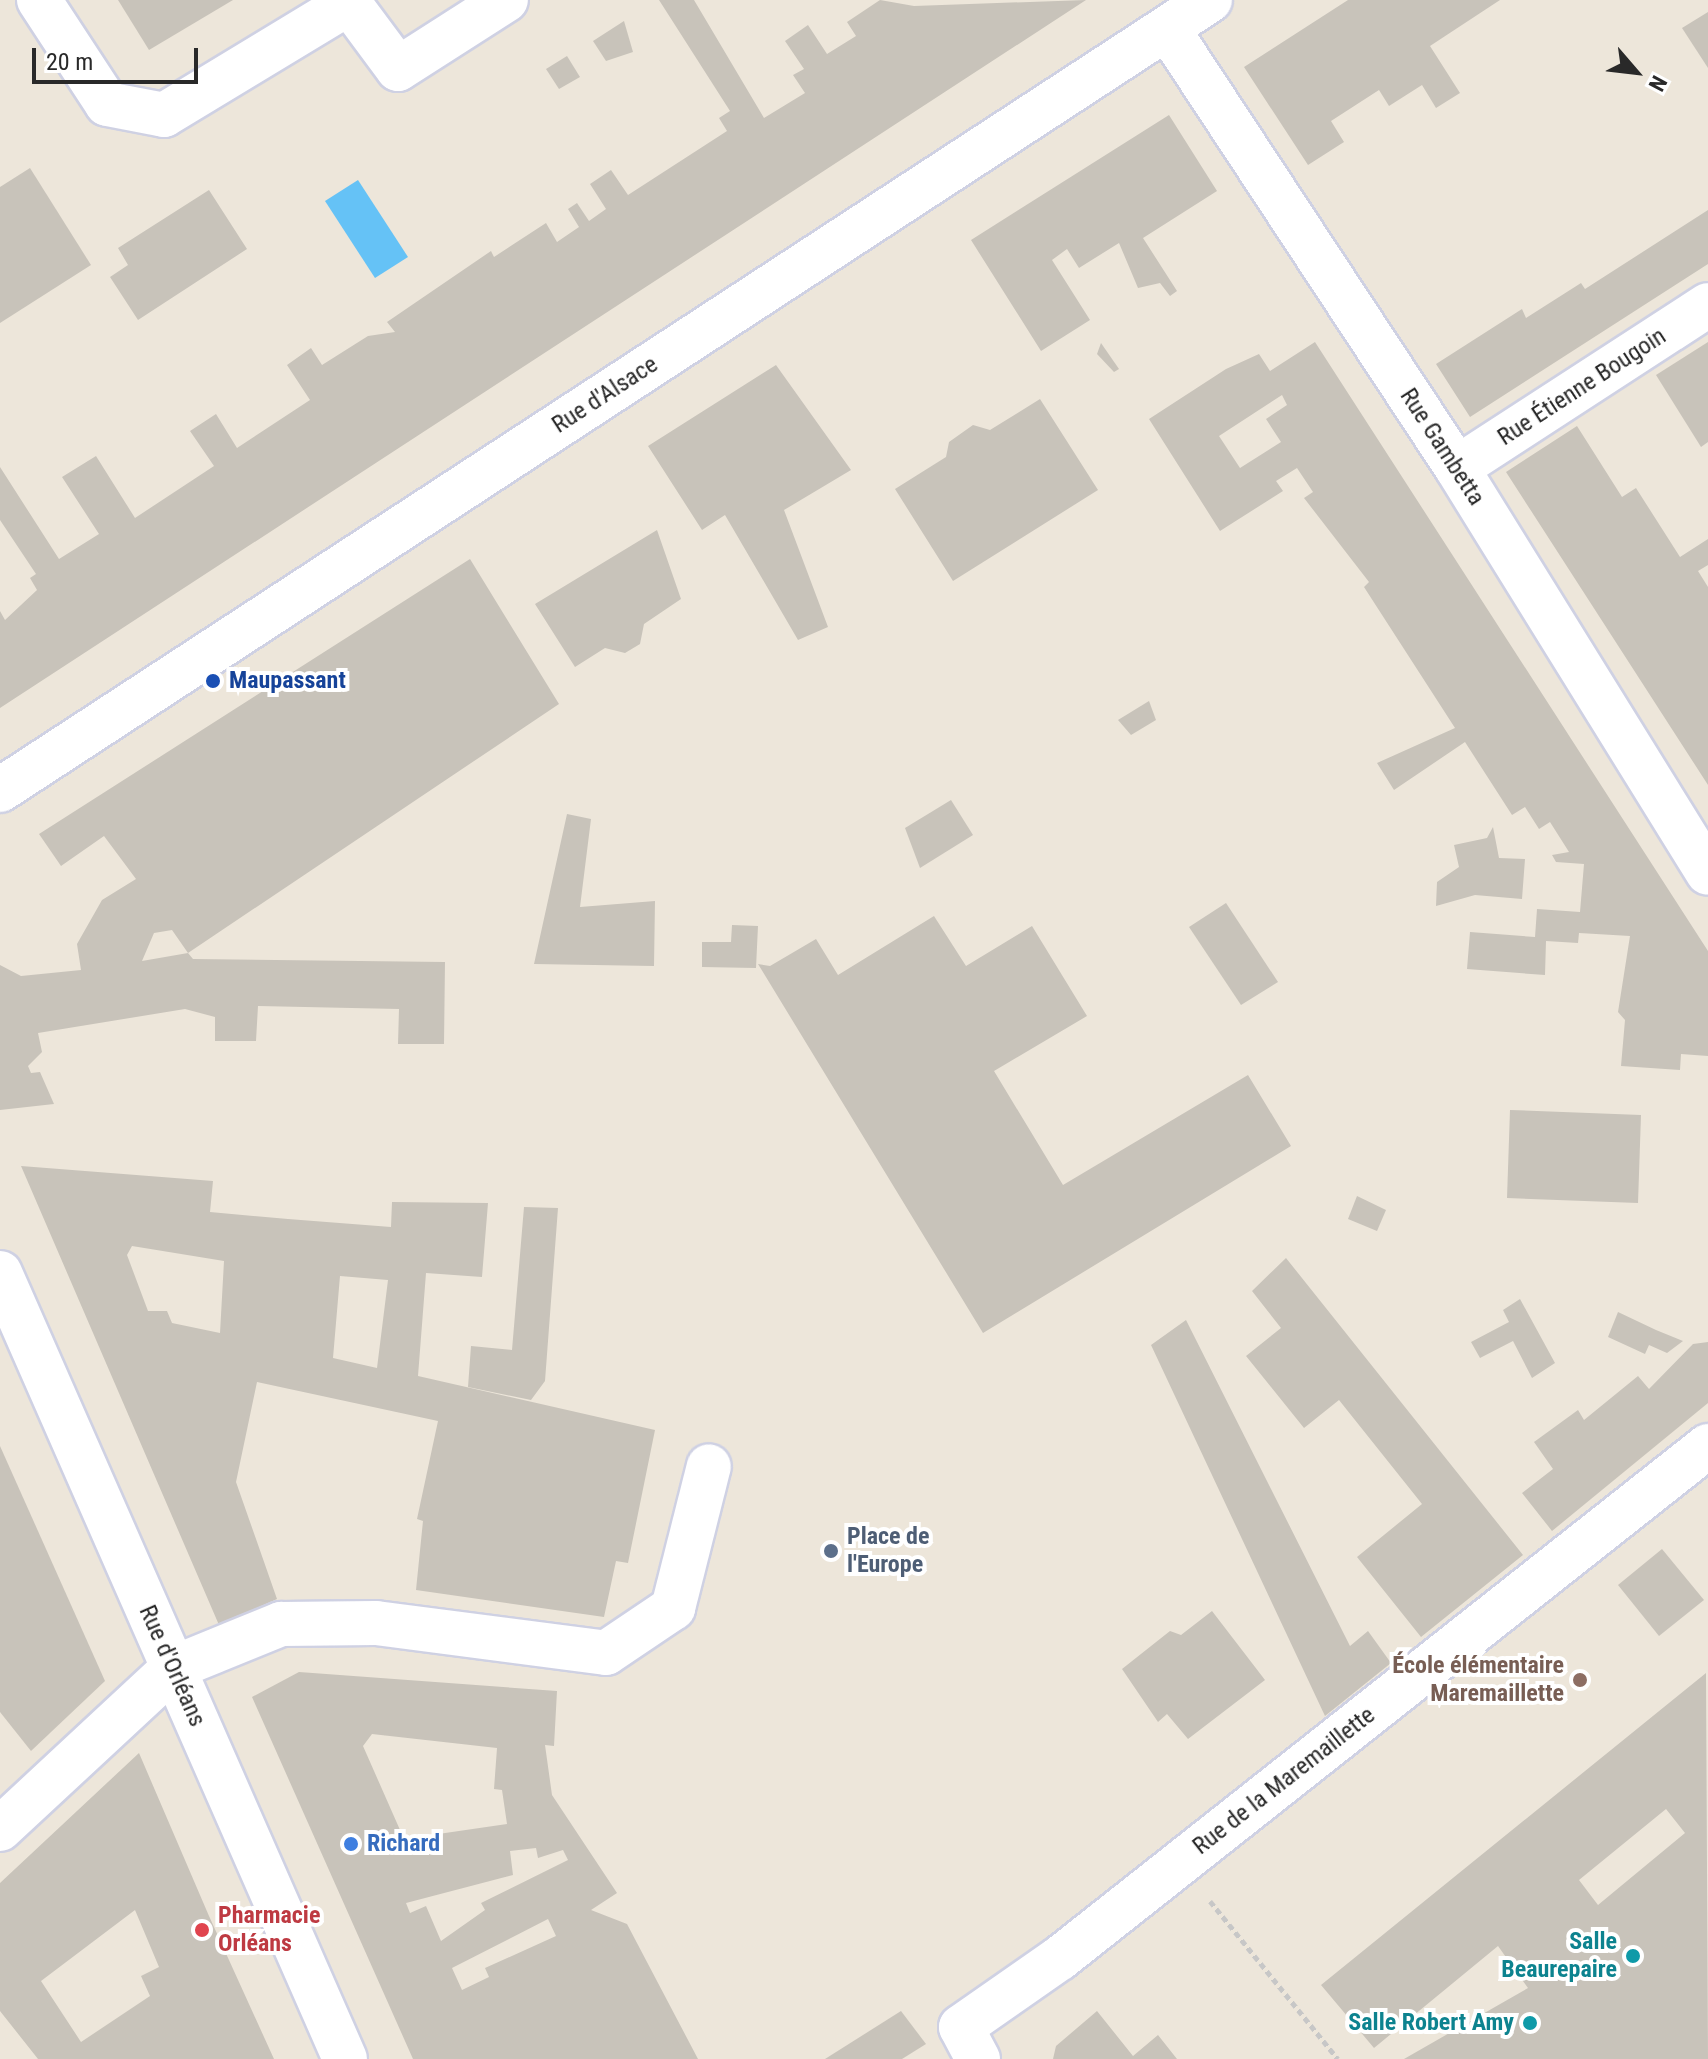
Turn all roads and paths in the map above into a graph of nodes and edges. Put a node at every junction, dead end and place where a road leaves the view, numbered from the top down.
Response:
1 (39, 0) edge
2 (506, 0) edge
3 (1210, 0) edge
4 (1167, 28) junction
5 (1708, 305) edge
6 (1457, 468) junction
7 (0, 790) edge
8 (1708, 873) edge
9 (0, 1273) edge
10 (1708, 1446) edge
11 (709, 1466) dead end
12 (173, 1668) junction
13 (0, 1829) edge
14 (1179, 1864) junction
15 (970, 2048) edge
16 (345, 2059) edge
17 (1338, 2059) edge

1 - 2 street
3 - 4 street, Rue d'Alsace
4 - 6 street, Rue Gambetta
4 - 7 street, Rue d'Alsace
5 - 6 street, Rue Étienne Bougoin
6 - 8 street, Rue Gambetta
9 - 12 street, Rue d'Orléans
10 - 14 street, Rue de la Maremaillette
11 - 12 street
12 - 13 street
12 - 16 street, Rue d'Orléans
14 - 15 street, Rue de la Maremaillette
14 - 17 path

